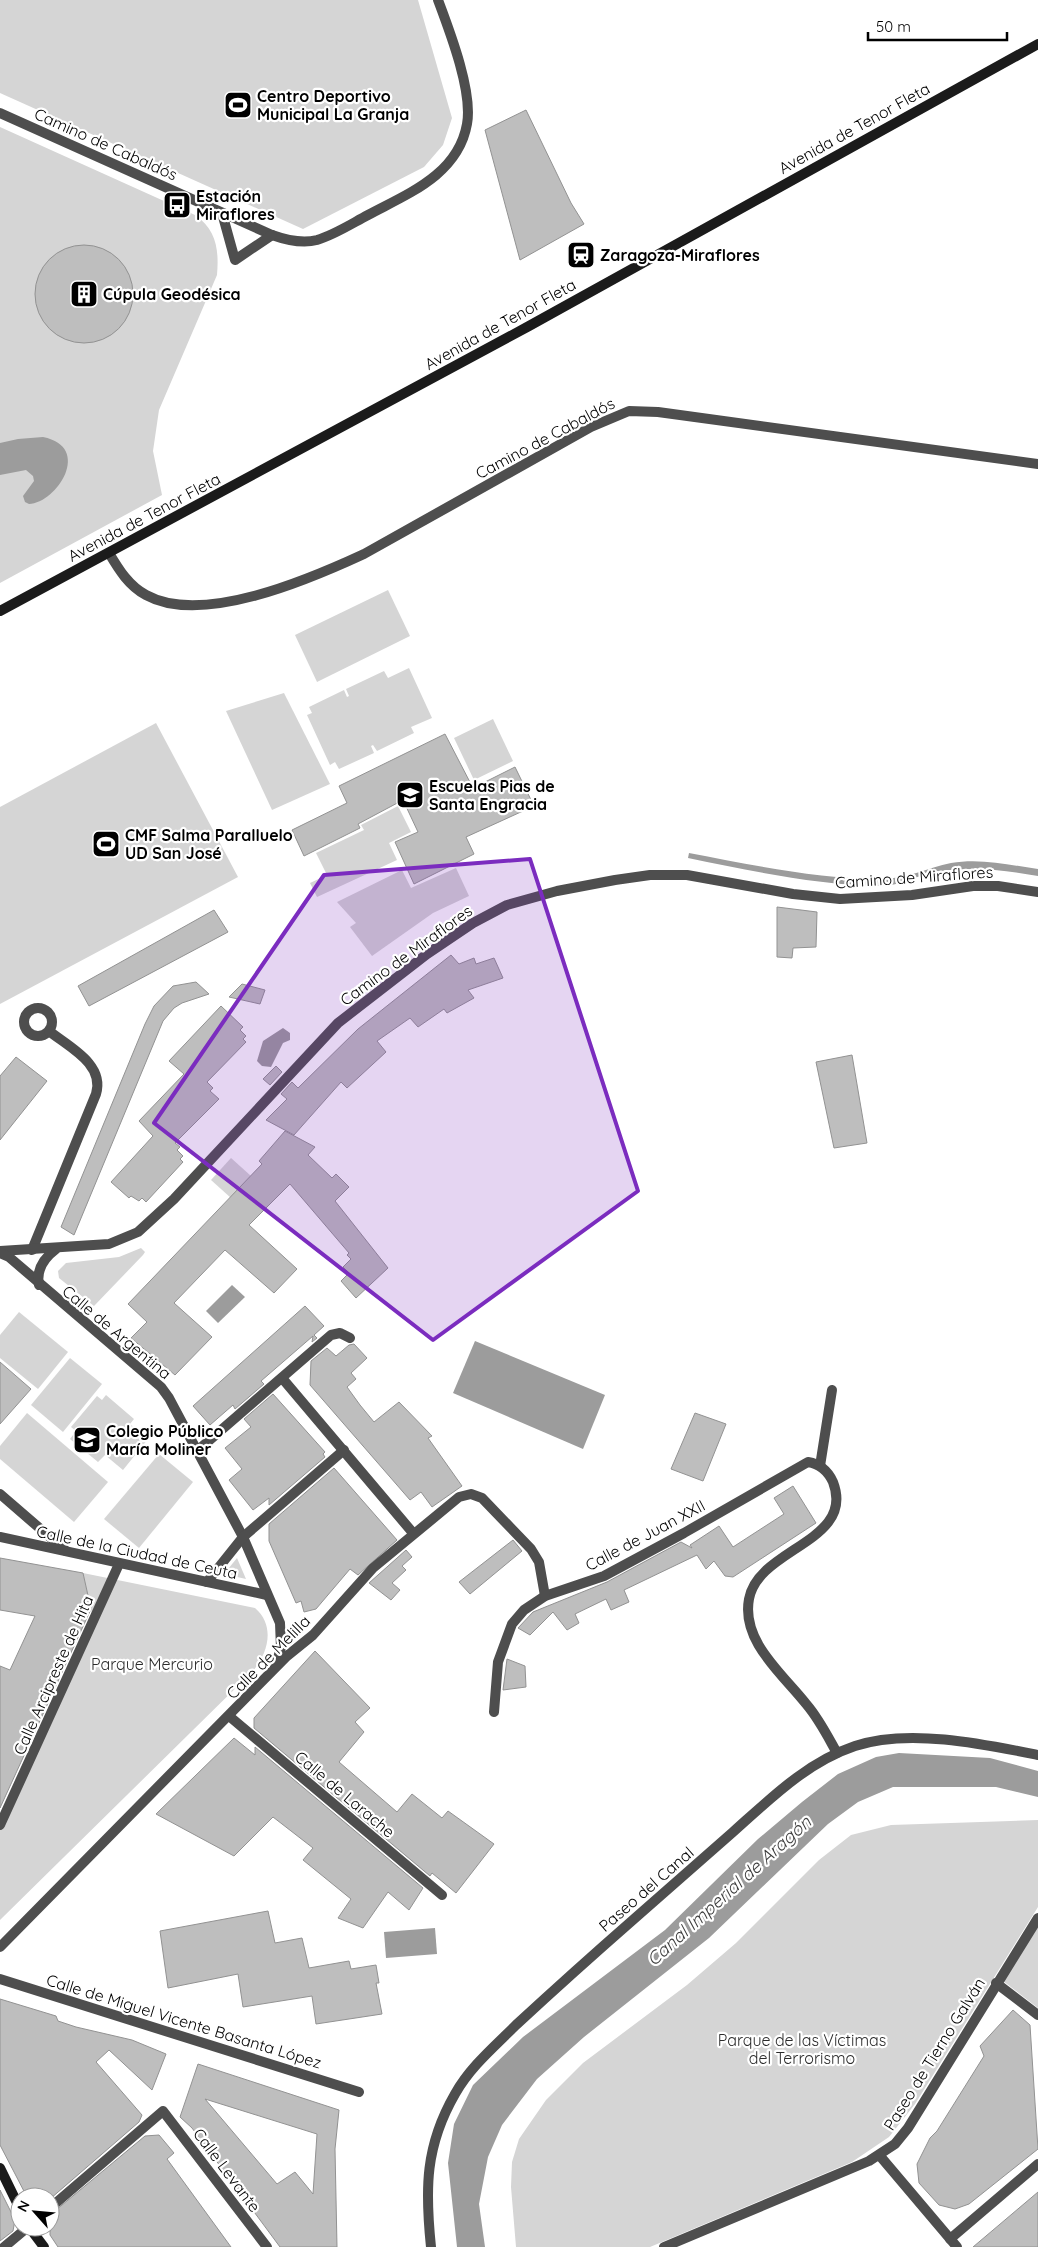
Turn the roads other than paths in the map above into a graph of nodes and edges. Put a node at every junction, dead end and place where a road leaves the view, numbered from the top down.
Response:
1 (438, 0) edge
2 (1038, 44) edge
3 (0, 113) edge
4 (222, 212) junction
5 (272, 235) junction
6 (1038, 464) edge
7 (109, 553) junction
8 (0, 611) edge
9 (1038, 892) edge
10 (49, 1031) dead end
11 (56, 1249) junction
12 (32, 1250) junction
13 (0, 1252) edge
14 (39, 1285) junction
15 (350, 1338) dead end
16 (282, 1378) junction
17 (832, 1390) dead end
18 (344, 1450) junction
19 (197, 1451) junction
20 (820, 1466) junction
21 (0, 1494) edge
22 (413, 1533) junction
23 (0, 1537) edge
24 (243, 1537) junction
25 (68, 1552) junction
26 (119, 1564) junction
27 (207, 1582) junction
28 (267, 1595) junction
29 (545, 1596) junction
30 (274, 1670) junction
31 (494, 1712) dead end
32 (229, 1716) junction
33 (837, 1753) junction
34 (1038, 1754) edge
35 (0, 1825) edge
36 (442, 1895) dead end
37 (1038, 1918) edge
38 (0, 1947) edge
39 (0, 1979) edge
40 (996, 1984) junction
41 (1038, 2015) edge
42 (359, 2092) dead end
43 (880, 2156) junction
44 (1038, 2165) edge
45 (0, 2168) edge
46 (10, 2188) edge
47 (60, 2199) edge
48 (16, 2237) edge
49 (36, 2237) edge
50 (954, 2243) edge
51 (4, 2247) edge
52 (44, 2247) edge
53 (267, 2247) edge
54 (431, 2247) edge
55 (664, 2247) edge

1 - 5 street, Camino de Cabaldós
2 - 7 main road, Avenida de Tenor Fleta
3 - 4 street, Camino de Cabaldós
4 - 5 street, Camino de Cabaldós
4 - 5 street
6 - 7 street, Camino de Cabaldós
7 - 8 main road, Avenida de Tenor Fleta
9 - 11 street, Camino de Miraflores
10 - 12 street
11 - 12 street, Camino de Miraflores
11 - 14 street
12 - 13 street, Camino de Miraflores
13 - 14 street, Calle de Argentina
14 - 19 street, Calle de Argentina
15 - 16 street
16 - 18 street
16 - 19 street
17 - 20 street
18 - 22 street
18 - 24 street
19 - 24 street, Calle de Argentina
20 - 29 street, Calle de Juan XXII
20 - 33 street
21 - 25 street
22 - 29 street, Calle de Melilla
22 - 30 street, Calle de Melilla
23 - 25 street, Calle de la Ciudad de Ceuta
24 - 27 street
24 - 28 street, Calle de Argentina
25 - 26 street, Calle de la Ciudad de Ceuta
26 - 27 street, Calle de la Ciudad de Ceuta
26 - 35 street, Calle Arcipreste de Hita
27 - 28 street, Calle de la Ciudad de Ceuta
28 - 30 street, Calle de Argentina
29 - 31 street, Calle de Juan XXII
30 - 32 street, Calle de Melilla
32 - 36 street, Calle de Larache
32 - 38 street, Calle de Melilla
33 - 34 street, Paseo del Canal
33 - 54 street, Paseo del Canal
37 - 40 street, Paseo de Tierno Galván
39 - 42 street, Calle de Miguel Vicente Basanta López
40 - 41 street
40 - 43 street, Paseo de Tierno Galván
43 - 50 street
43 - 55 street, Paseo de Tierno Galván
44 - 50 street
45 - 46 main road
47 - 53 street, Calle Levante
48 - 51 street
49 - 52 main road

